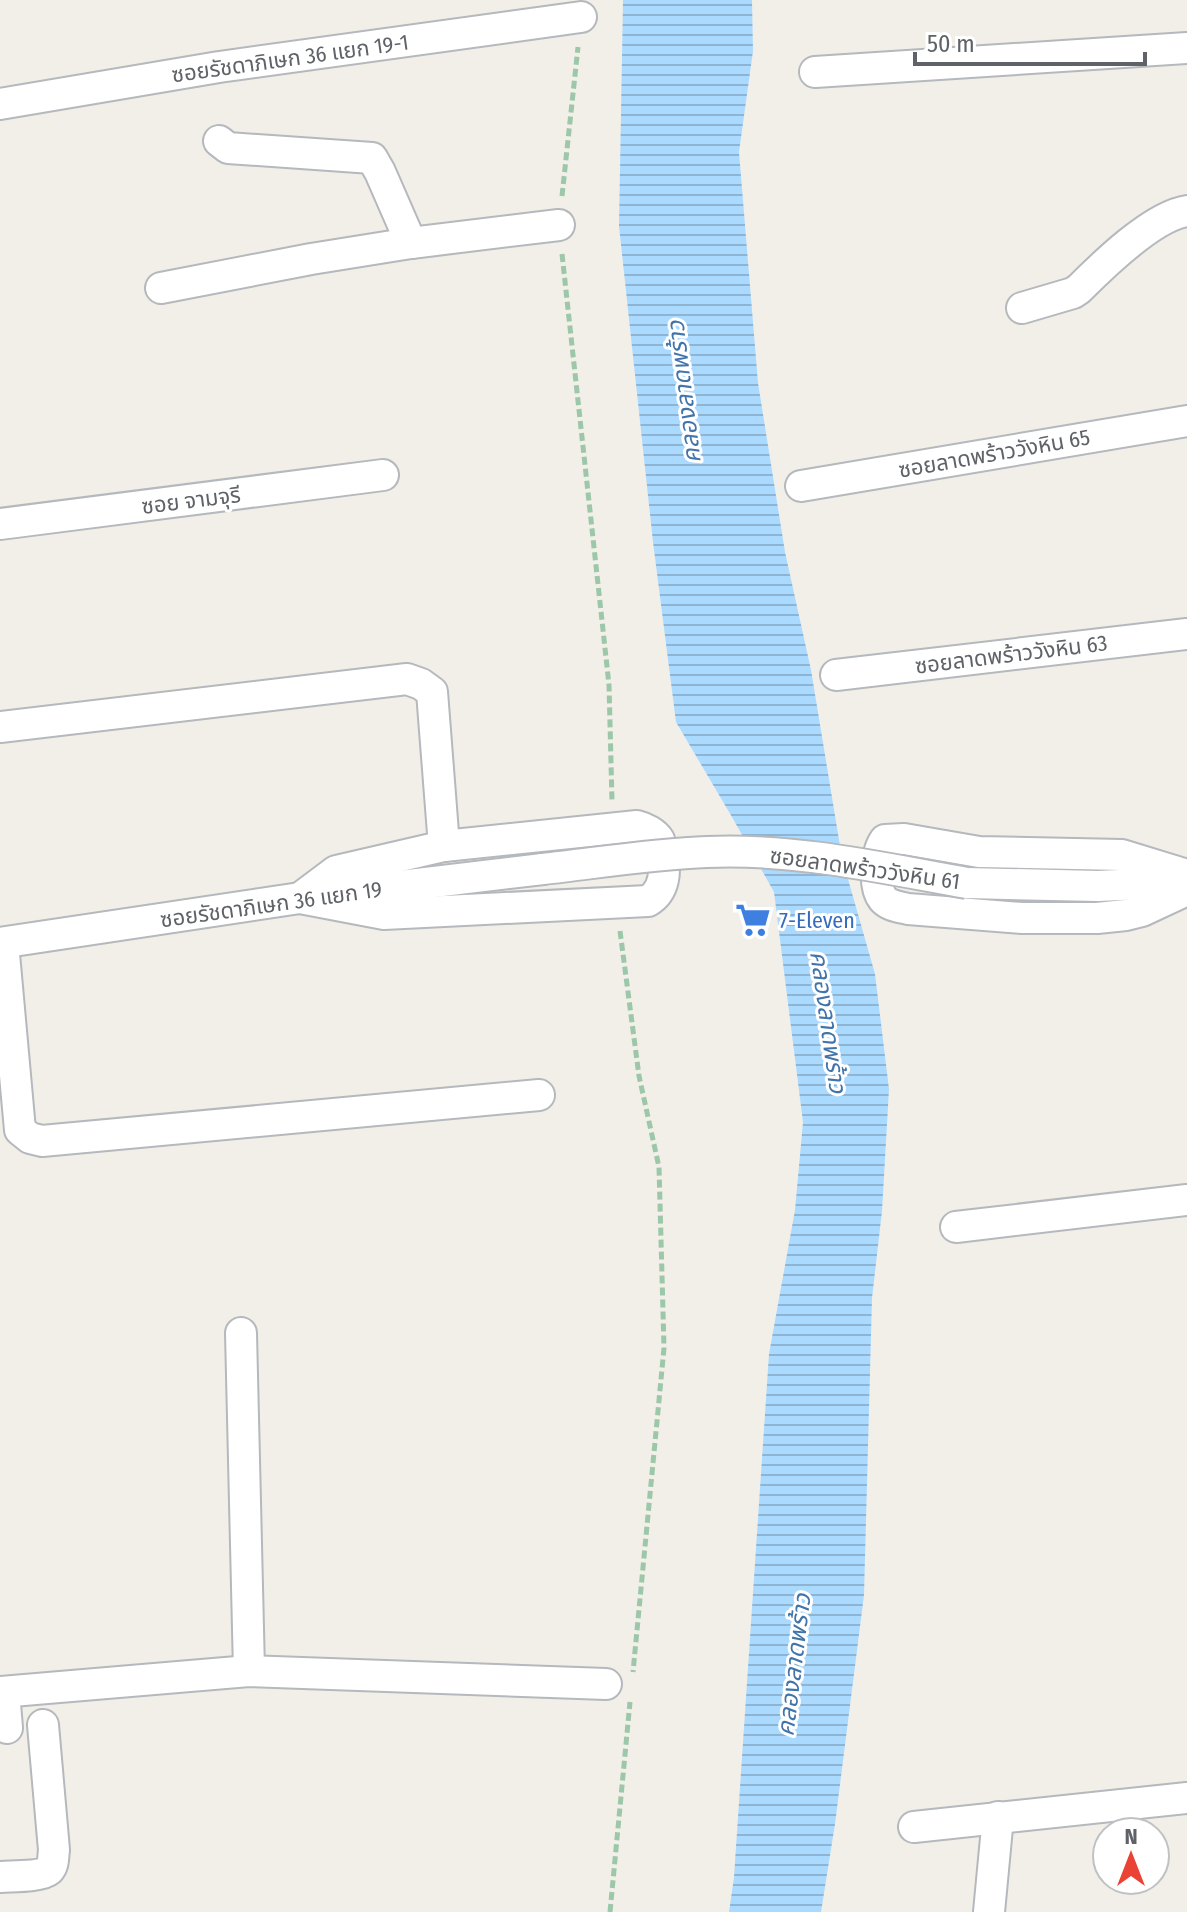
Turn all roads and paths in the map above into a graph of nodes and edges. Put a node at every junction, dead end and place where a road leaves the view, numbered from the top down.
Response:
1 (581, 17) joint
2 (1187, 48) edge
3 (815, 72) dead end
4 (0, 104) edge
5 (219, 141) dead end
6 (1187, 211) edge
7 (559, 225) junction
8 (411, 243) junction
9 (161, 288) dead end
10 (1022, 308) dead end
11 (1187, 421) edge
12 (383, 475) dead end
13 (801, 486) dead end
14 (0, 524) edge
15 (1187, 634) edge
16 (836, 675) dead end
17 (0, 727) edge
18 (612, 828) junction
19 (444, 846) junction
20 (543, 869) joint
21 (1187, 875) edge
22 (1187, 882) edge
23 (1187, 890) edge
24 (300, 898) junction
25 (617, 903) junction
26 (2, 943) edge
27 (539, 1095) dead end
28 (1187, 1200) edge
29 (956, 1227) dead end
30 (241, 1333) dead end
31 (249, 1671) junction
32 (623, 1684) junction
33 (2, 1692) edge
34 (43, 1725) dead end
35 (7, 1728) dead end
36 (1187, 1798) edge
37 (998, 1817) junction
38 (914, 1827) dead end
39 (0, 1877) edge
40 (610, 1912) edge
41 (989, 1912) edge

1 - 4 street, ซอยรัชดาภิเษก 36 แยก 19-1
1 - 7 path
2 - 3 street
5 - 8 street
6 - 10 street
7 - 8 street
7 - 18 path
8 - 9 street
11 - 13 street, ซอยลาดพร้าววังหิน 65
12 - 14 street, ซอย จามจุรี
15 - 16 street, ซอยลาดพร้าววังหิน 63
17 - 19 street
18 - 19 street
18 - 25 street
19 - 24 street
20 - 22 street, ซอยลาดพร้าววังหิน 61, bridge
20 - 24 street, ซอยรัชดาภิเษก 36 แยก 19
21 - 23 street
24 - 25 street
24 - 26 street, ซอยรัชดาภิเษก 36 แยก 19
25 - 32 path
26 - 27 street
28 - 29 street
30 - 31 street
31 - 32 street
31 - 33 street
32 - 40 path
33 - 35 street
34 - 39 street
36 - 37 street
37 - 38 street
37 - 41 street

